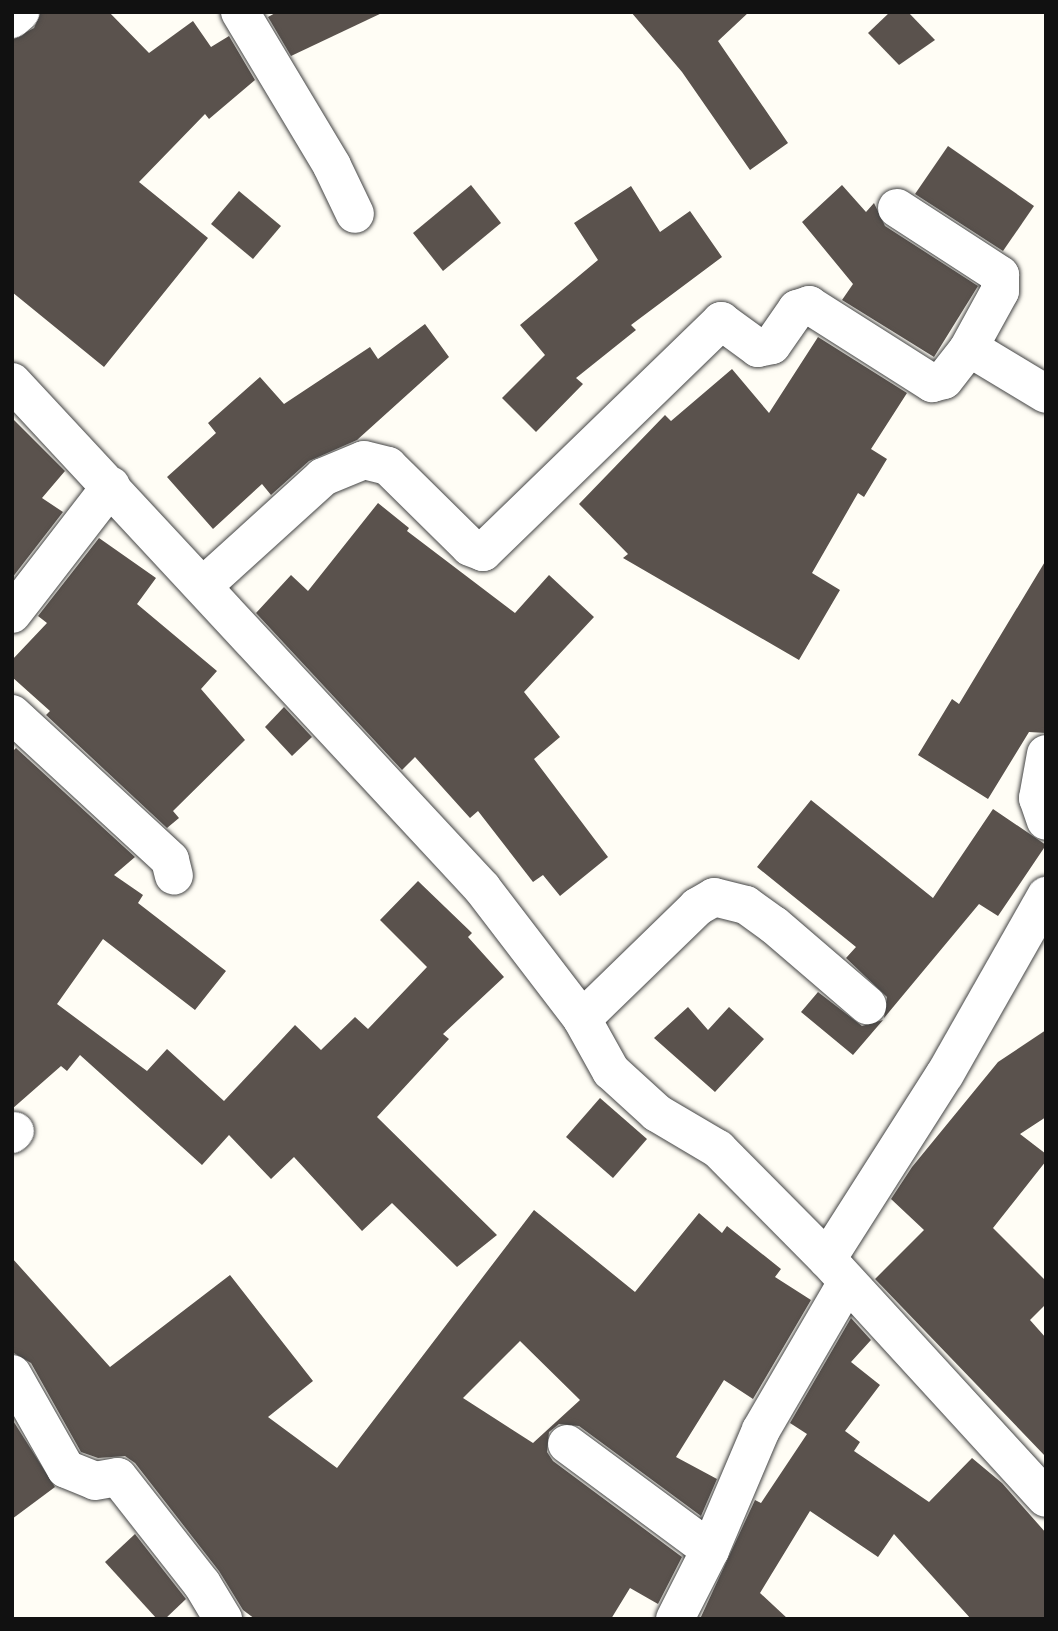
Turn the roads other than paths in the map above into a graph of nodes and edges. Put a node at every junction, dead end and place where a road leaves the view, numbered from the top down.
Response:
1 (20, 12) edge
2 (240, 12) edge
3 (12, 19) edge
4 (897, 208) dead end
5 (355, 214) dead end
6 (967, 351) junction
7 (12, 382) edge
8 (1046, 394) edge
9 (111, 486) junction
10 (203, 586) junction
11 (12, 614) edge
12 (12, 714) edge
13 (1046, 754) edge
14 (1046, 821) edge
15 (174, 876) dead end
16 (1046, 896) edge
17 (867, 1004) dead end
18 (582, 1019) junction
19 (837, 1270) junction
20 (12, 1374) edge
21 (567, 1444) dead end
22 (1046, 1498) edge
23 (710, 1550) junction
24 (223, 1619) edge
25 (675, 1619) edge

1 - 3 street
2 - 5 street
4 - 6 street
6 - 8 street
6 - 10 street
7 - 9 street
9 - 10 street
9 - 11 street
10 - 18 street
12 - 15 street
13 - 14 street
16 - 19 street
17 - 18 street
18 - 19 street
19 - 22 street
19 - 23 street
20 - 24 street
21 - 23 street
23 - 25 street

